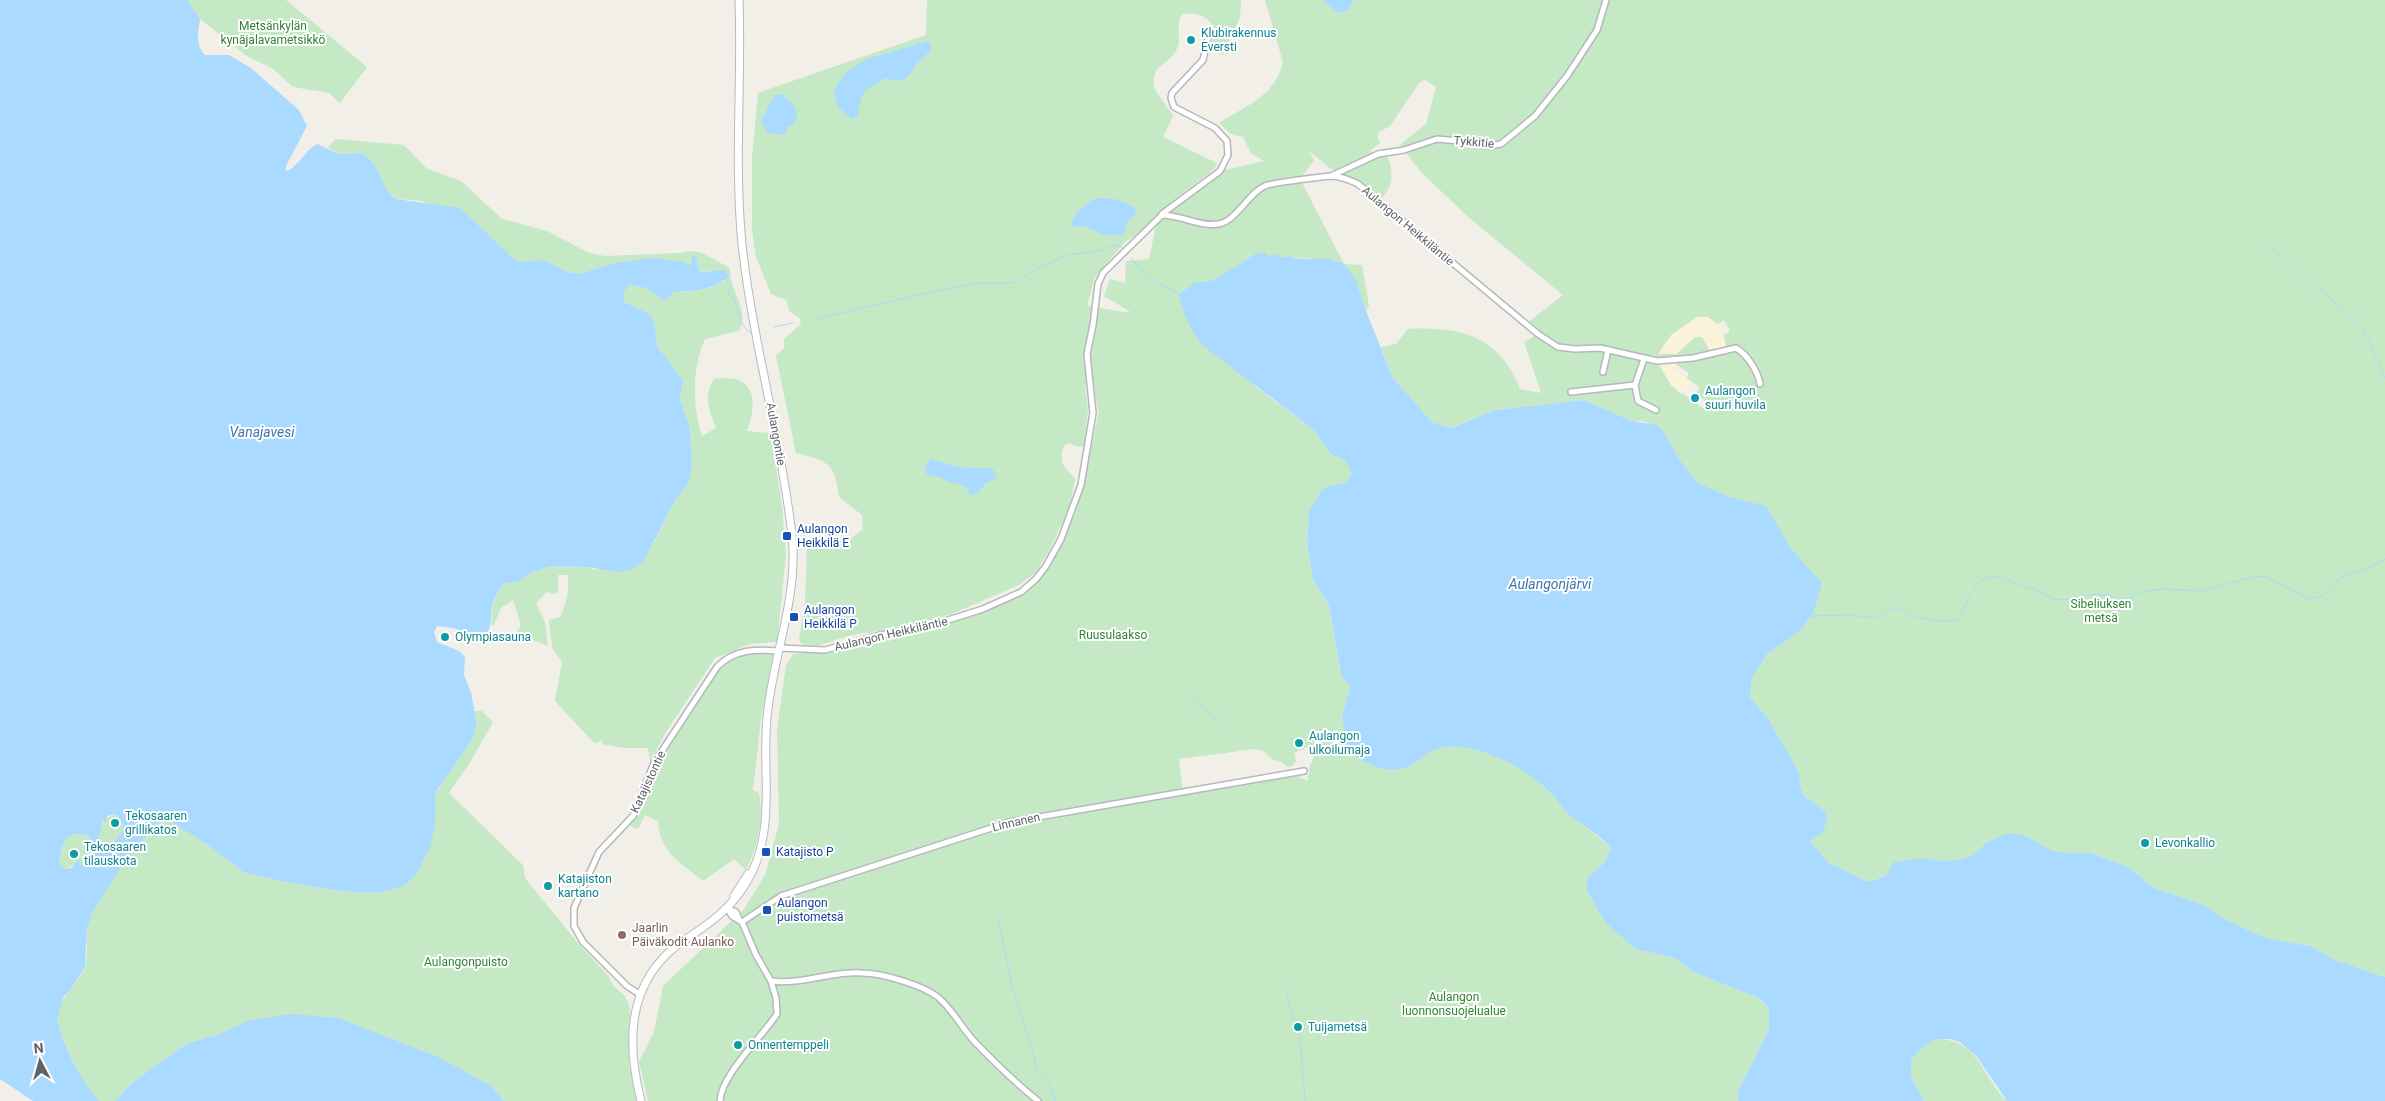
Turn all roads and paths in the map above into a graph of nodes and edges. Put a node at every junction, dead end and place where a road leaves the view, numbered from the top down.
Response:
1 (740, 0) edge
2 (1606, 0) edge
3 (1208, 38) dead end
4 (1331, 176) junction
5 (1162, 215) junction
6 (1608, 350) junction
7 (1644, 359) junction
8 (1603, 372) dead end
9 (1760, 384) dead end
10 (1635, 385) junction
11 (1571, 392) dead end
12 (1656, 410) dead end
13 (780, 650) junction
14 (1304, 771) dead end
15 (727, 908) junction
16 (740, 920) junction
17 (771, 981) junction
18 (639, 994) junction
19 (641, 1101) edge
20 (720, 1101) edge
21 (1038, 1101) edge

1 - 13 street, Aulangontie
2 - 4 street, Tykkitie
3 - 5 street
4 - 5 street, Aulangon Heikkiläntie
4 - 6 street, Aulangon Heikkiläntie
5 - 13 street, Aulangon Heikkiläntie
6 - 7 street, Aulangon Heikkiläntie
6 - 8 street
7 - 9 street, Aulangon Heikkiläntie
7 - 10 street
10 - 11 street
10 - 12 street
13 - 15 street, Aulangontie
13 - 18 street, Katajistontie
14 - 16 street, Linnanen
15 - 16 street
15 - 18 street, Aulangontie
16 - 17 street
17 - 20 street
17 - 21 street
18 - 19 street, Aulangontie

